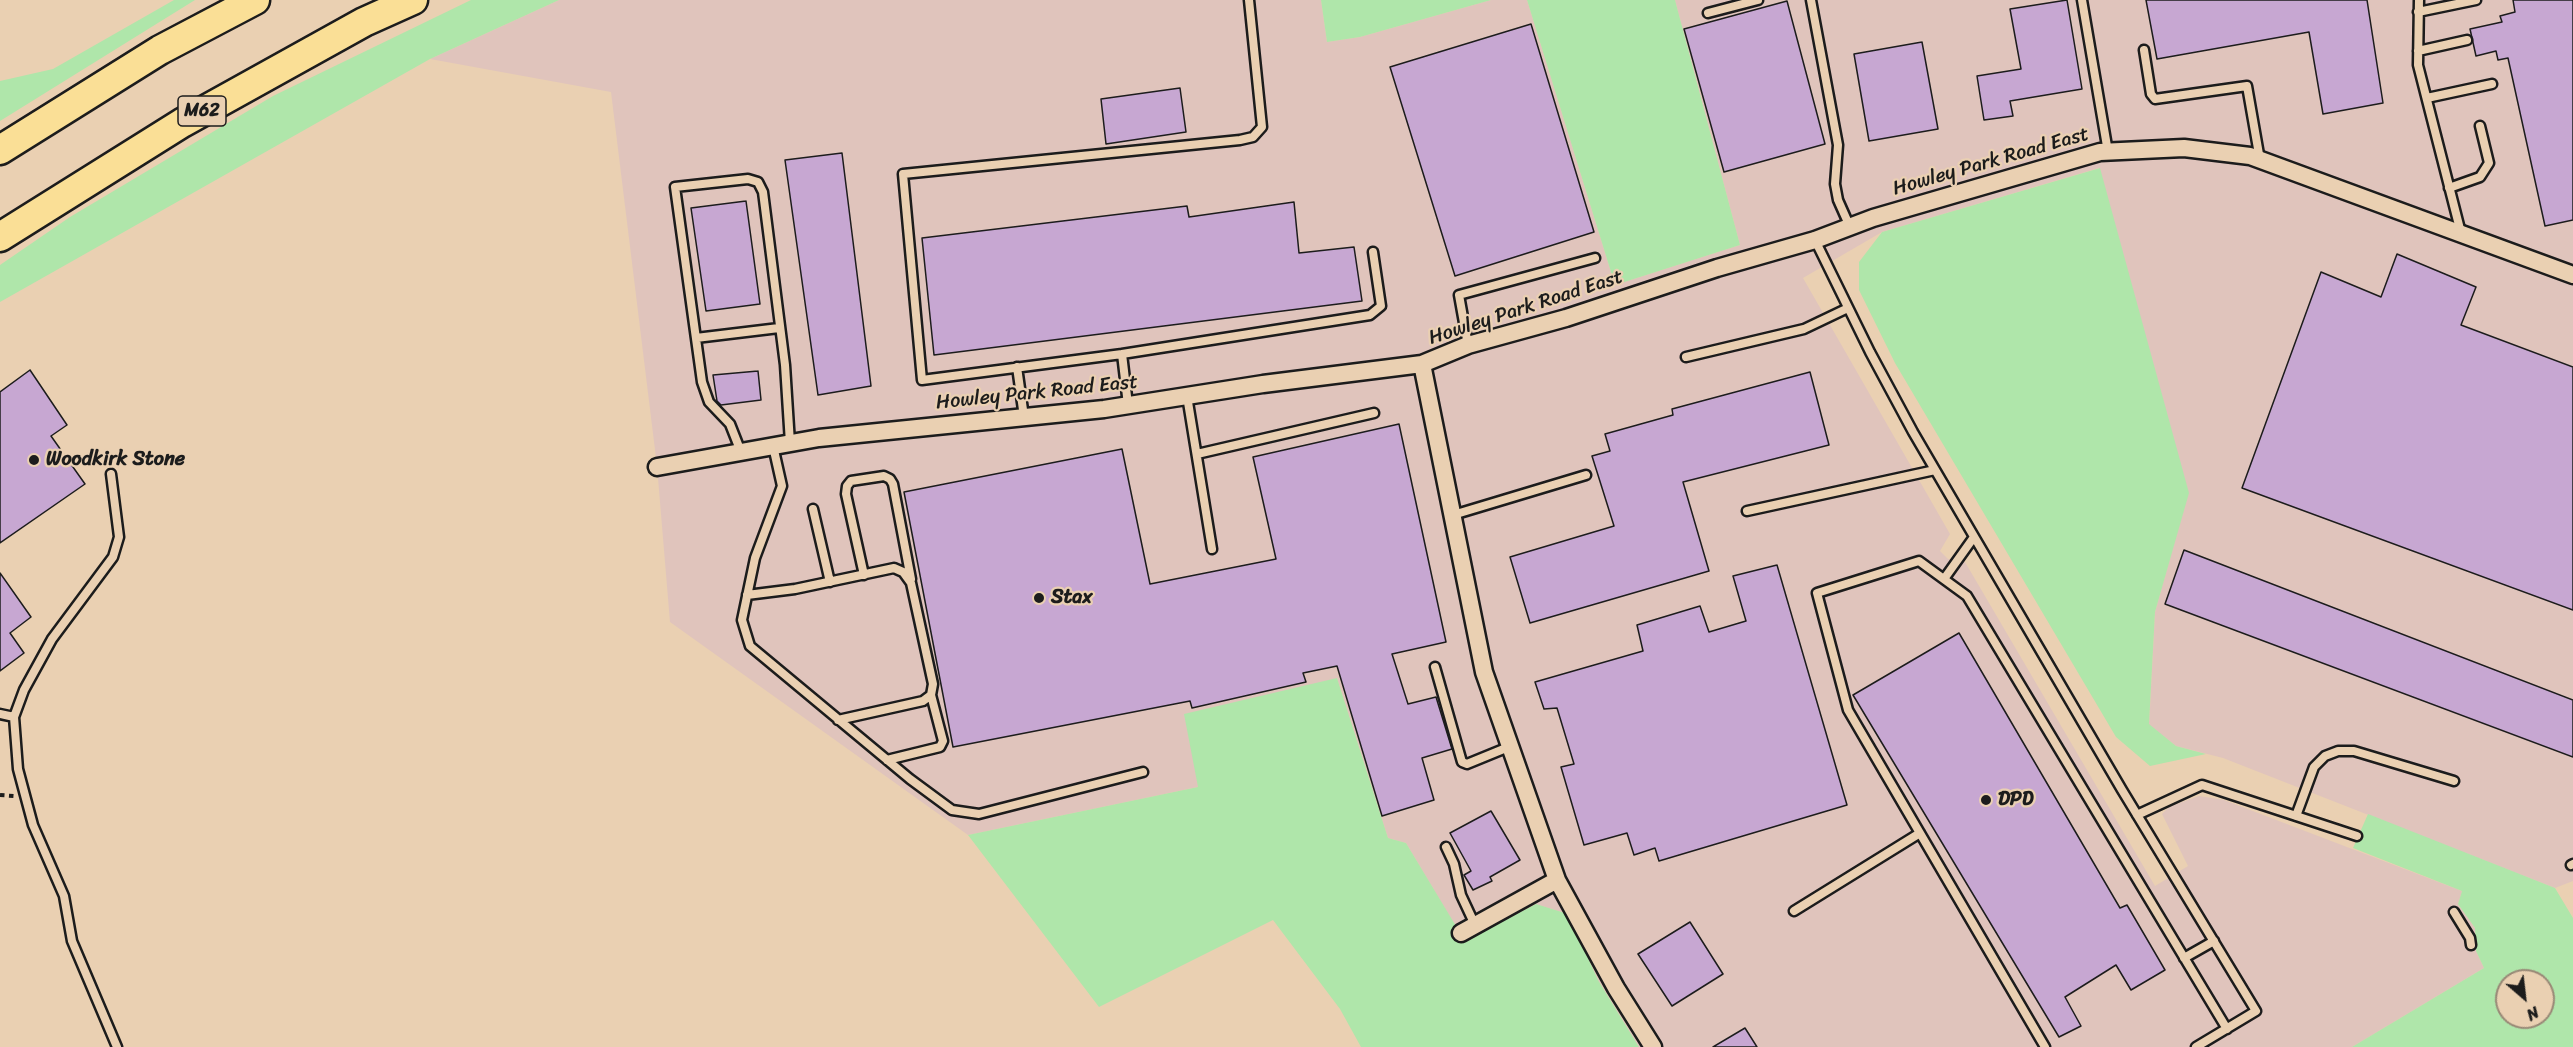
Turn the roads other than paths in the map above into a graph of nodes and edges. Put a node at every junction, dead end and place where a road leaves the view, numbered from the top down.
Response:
1 (255, 0) edge
2 (412, 0) edge
3 (1249, 0) edge
4 (1758, 0) edge
5 (1811, 0) edge
6 (2082, 0) edge
7 (2419, 0) edge
8 (2476, 0) edge
9 (2418, 12) junction
10 (1708, 13) dead end
11 (2467, 40) dead end
12 (2144, 50) dead end
13 (2418, 51) junction
14 (2492, 84) dead end
15 (2427, 99) junction
16 (2480, 126) dead end
17 (0, 150) edge
18 (2108, 152) junction
19 (2260, 160) junction
20 (2449, 188) junction
21 (1850, 227) junction
22 (2461, 233) junction
23 (0, 237) edge
24 (1815, 240) junction
25 (1373, 252) dead end
26 (1595, 258) dead end
27 (2573, 275) edge
28 (1848, 309) junction
29 (779, 328) junction
30 (696, 339) junction
31 (1468, 345) junction
32 (1122, 354) junction
33 (1686, 357) dead end
34 (1422, 364) junction
35 (1017, 367) junction
36 (1187, 396) junction
37 (1128, 405) junction
38 (1374, 413) dead end
39 (1024, 417) junction
40 (782, 445) junction
41 (741, 452) junction
42 (1197, 454) junction
43 (657, 466) dead end
44 (1935, 470) junction
45 (111, 474) dead end
46 (1586, 475) dead end
47 (813, 509) dead end
48 (1747, 511) dead end
49 (1453, 515) junction
50 (1974, 537) junction
51 (1212, 549) dead end
52 (864, 575) junction
53 (1944, 579) junction
54 (830, 582) junction
55 (911, 583) junction
56 (747, 595) junction
57 (1435, 667) dead end
58 (931, 695) junction
59 (0, 714) edge
60 (14, 717) junction
61 (838, 720) junction
62 (1511, 746) junction
63 (887, 760) junction
64 (1143, 772) dead end
65 (2454, 781) dead end
66 (2138, 815) junction
67 (2296, 816) junction
68 (1920, 833) junction
69 (2357, 836) dead end
70 (1446, 847) dead end
71 (1557, 880) junction
72 (1794, 912) dead end
73 (2454, 912) dead end
74 (1468, 929) joint
75 (2214, 941) junction
76 (2471, 945) dead end
77 (2184, 958) junction
78 (2227, 1029) junction
79 (117, 1047) edge
80 (1653, 1047) edge
81 (2045, 1047) edge
82 (2196, 1047) edge

1 - 17 highway
2 - 23 highway, M62
3 - 35 lane
4 - 10 lane
5 - 21 lane
6 - 18 lane
7 - 9 lane
8 - 9 lane
9 - 13 lane
11 - 13 lane
12 - 19 lane
13 - 15 lane
14 - 15 lane
15 - 20 lane
16 - 20 lane
18 - 19 street, Howley Park Road East
18 - 21 street, Howley Park Road East
19 - 22 street, Howley Park Road East
20 - 22 lane
21 - 24 street, Howley Park Road East
22 - 27 street, Howley Park Road East
24 - 28 lane
24 - 31 street, Howley Park Road East
25 - 32 lane
26 - 31 lane
28 - 33 lane
28 - 44 lane
29 - 30 lane
29 - 30 lane
29 - 40 lane
30 - 41 lane
31 - 34 street, Howley Park Road East
32 - 35 lane
32 - 37 lane
34 - 36 street, Howley Park Road East
34 - 49 street, Howley Park Road East
35 - 39 lane
36 - 37 street, Howley Park Road East
36 - 42 lane
37 - 39 street, Howley Park Road East
38 - 42 lane
39 - 40 street, Howley Park Road East
40 - 41 street, Howley Park Road East
40 - 56 lane
41 - 43 street, Howley Park Road East
42 - 51 lane
44 - 48 lane
44 - 50 lane
45 - 60 lane
46 - 49 lane
47 - 54 lane
49 - 62 street, Howley Park Road East
50 - 53 lane
50 - 66 lane
52 - 54 lane
52 - 55 lane
52 - 55 lane
53 - 68 lane
53 - 77 lane
54 - 56 lane
55 - 58 lane
56 - 61 lane
57 - 62 lane
58 - 61 lane
58 - 63 lane
59 - 60 lane
60 - 79 lane
61 - 63 lane
62 - 71 street, Howley Park Road East
63 - 64 lane
65 - 67 lane
66 - 67 lane
66 - 75 lane
67 - 69 lane
68 - 72 lane
68 - 81 lane
70 - 74 lane
71 - 74 street
71 - 80 street, Howley Park Road East
73 - 76 lane
75 - 77 lane
75 - 78 lane
77 - 78 lane
78 - 82 lane

